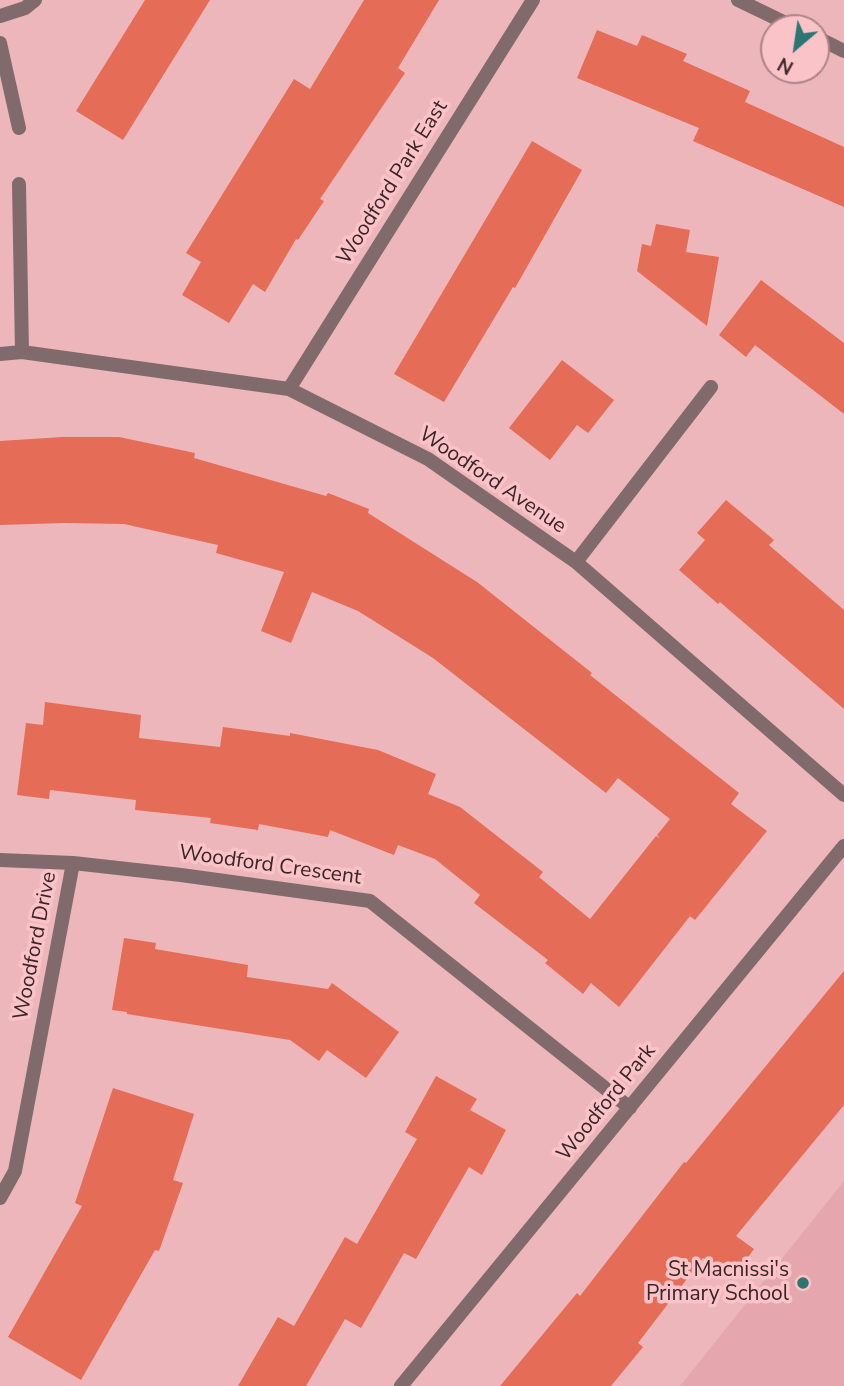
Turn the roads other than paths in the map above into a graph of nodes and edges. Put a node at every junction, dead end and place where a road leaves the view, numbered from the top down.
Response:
1 (35, 0) edge
2 (533, 0) edge
3 (738, 0) edge
4 (767, 14) edge
5 (0, 16) edge
6 (0, 43) edge
7 (19, 128) dead end
8 (19, 184) dead end
9 (22, 352) junction
10 (0, 355) edge
11 (711, 387) dead end
12 (289, 389) junction
13 (576, 562) junction
14 (844, 795) edge
15 (844, 846) edge
16 (0, 860) edge
17 (74, 863) junction
18 (631, 1108) junction
19 (0, 1198) edge
20 (401, 1386) edge

1 - 5 street
2 - 12 street, Woodford Park East
3 - 4 street
6 - 7 street
8 - 9 street
9 - 10 street, Woodford Avenue
9 - 12 street, Woodford Avenue
11 - 13 street
12 - 13 street, Woodford Avenue
13 - 14 street, Woodford Avenue
15 - 18 street, Woodford Park
16 - 17 street, Woodford Crescent
17 - 18 street, Woodford Crescent
17 - 19 street, Woodford Drive
18 - 20 street, Woodford Park

